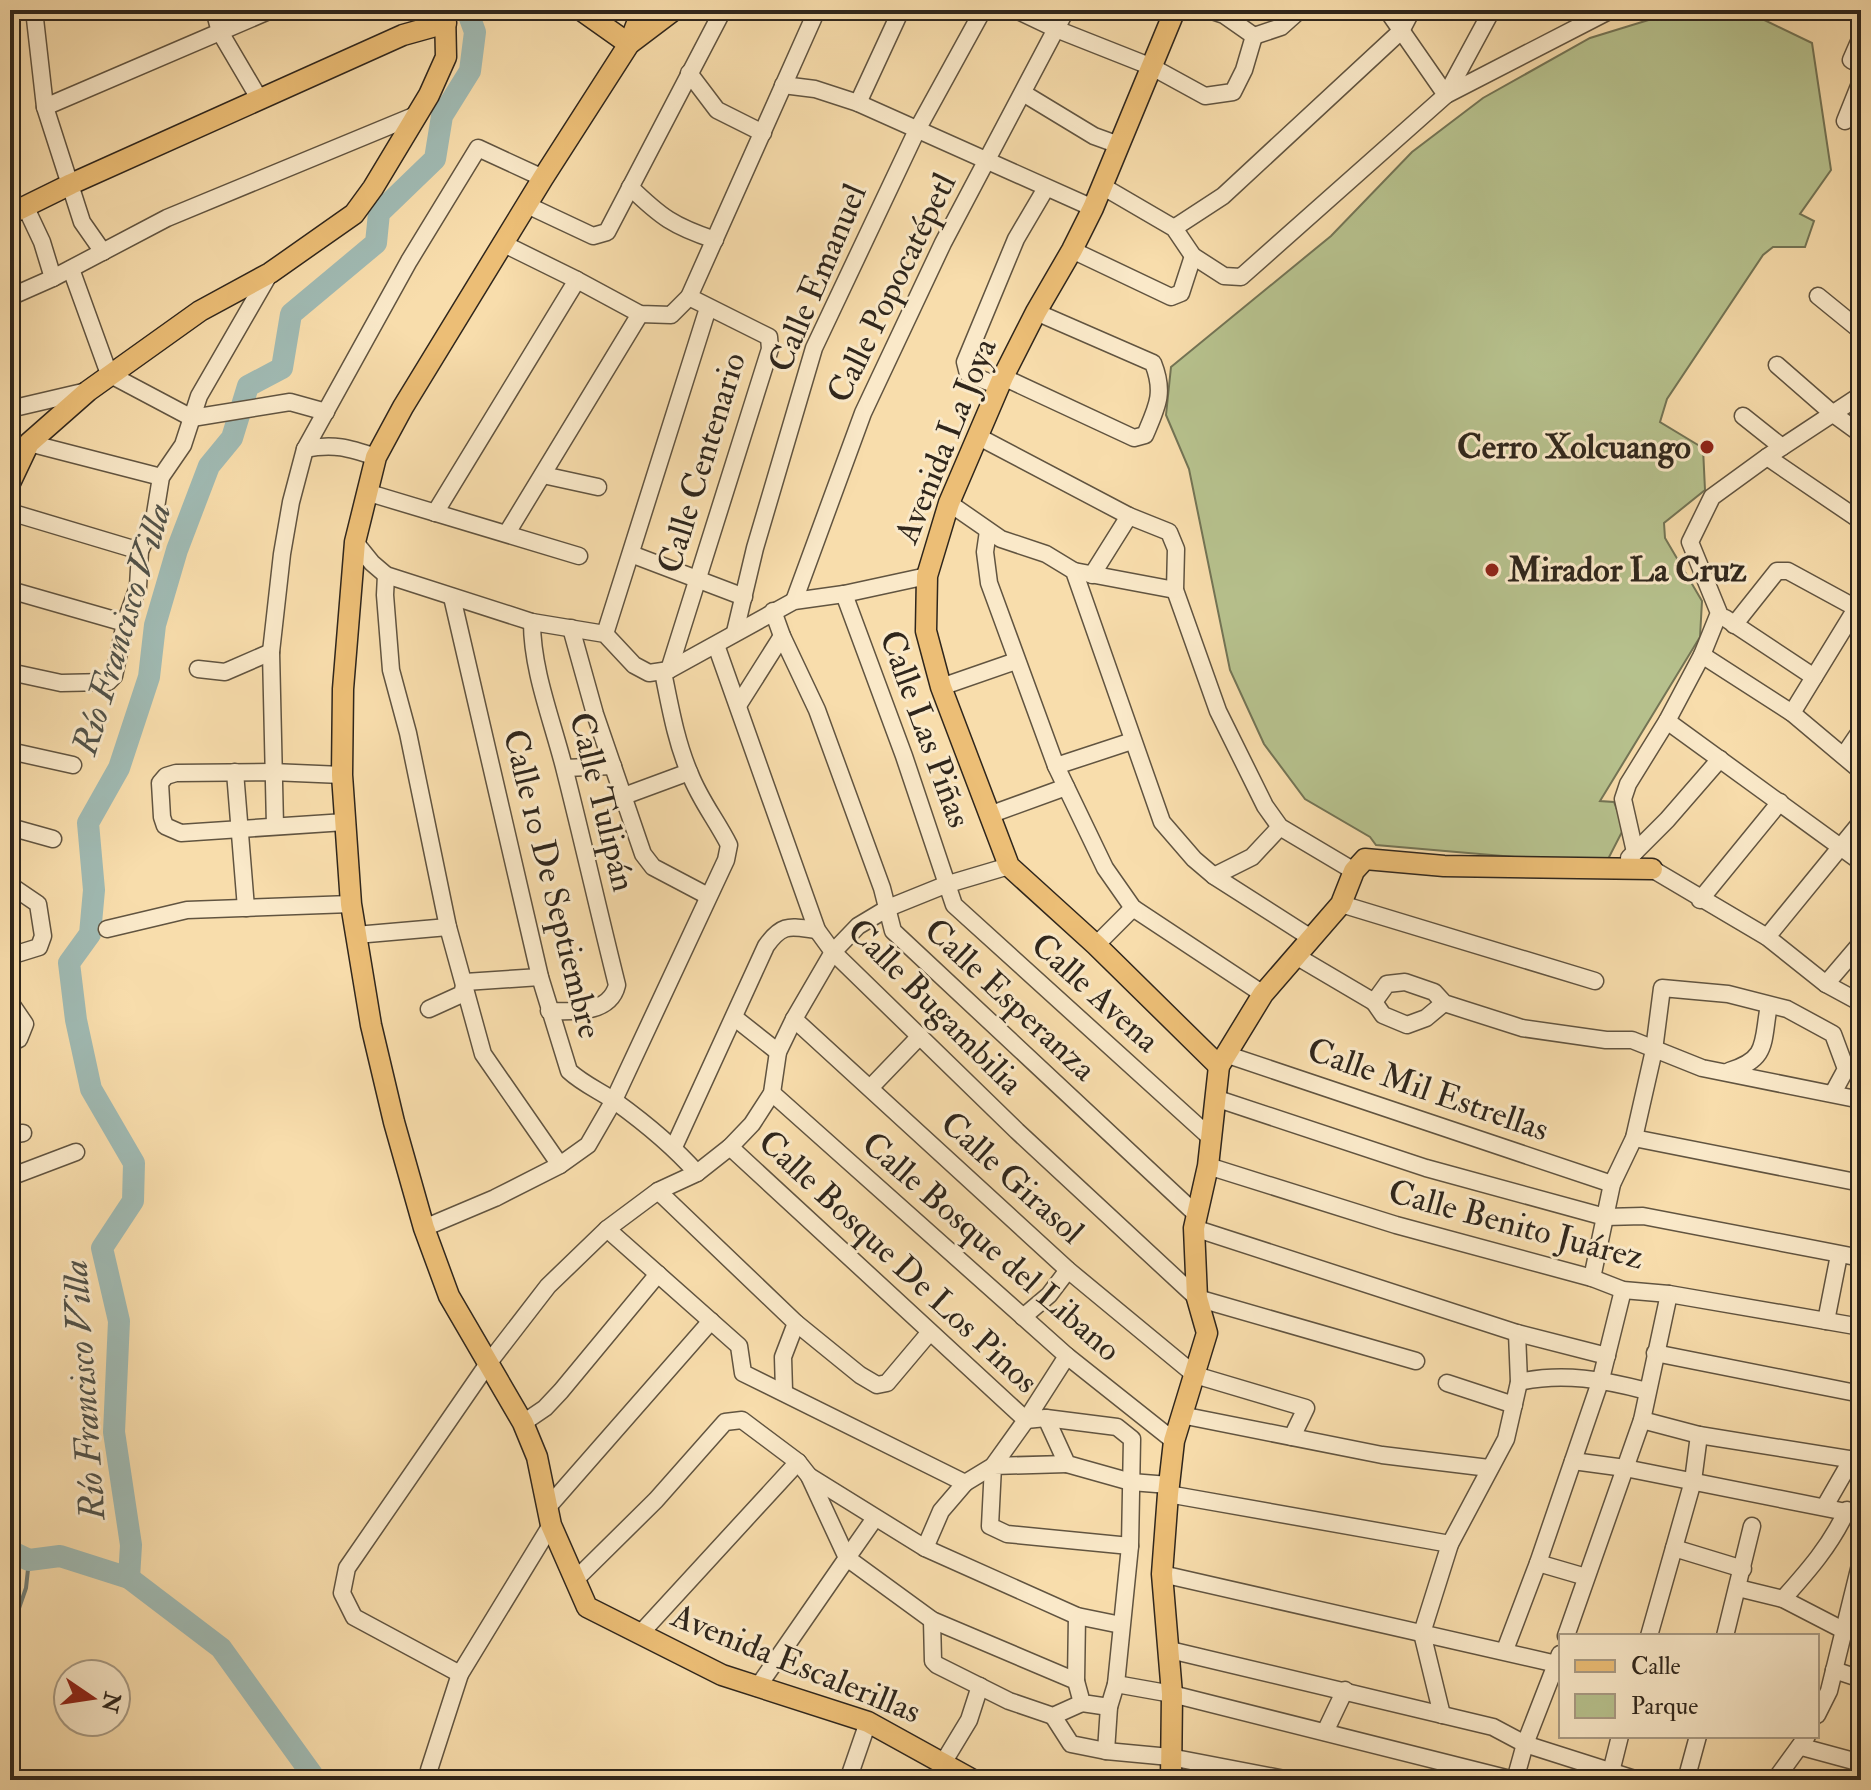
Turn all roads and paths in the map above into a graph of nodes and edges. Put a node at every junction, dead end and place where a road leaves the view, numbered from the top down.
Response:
1 (14, 10) edge
2 (34, 10) edge
3 (214, 10) edge
4 (271, 10) edge
5 (581, 10) edge
6 (642, 10) edge
7 (674, 10) edge
8 (723, 10) edge
9 (817, 10) edge
10 (901, 10) edge
11 (983, 10) edge
12 (1016, 10) edge
13 (1066, 10) edge
14 (1175, 10) edge
15 (1209, 10) edge
16 (1300, 10) edge
17 (1387, 10) edge
18 (1412, 10) edge
19 (1492, 10) edge
20 (1611, 10) edge
21 (445, 16) edge
22 (10, 17) edge
23 (1056, 29) junction
24 (1401, 31) junction
25 (220, 32) junction
26 (1254, 36) junction
27 (1861, 37) edge
28 (629, 44) junction
29 (1856, 62) edge
30 (1152, 67) junction
31 (689, 73) junction
32 (1861, 81) edge
33 (783, 85) junction
34 (1023, 93) junction
35 (1446, 95) junction
36 (260, 100) junction
37 (858, 103) junction
38 (45, 107) junction
39 (416, 115) junction
40 (1845, 121) dead end
41 (917, 130) junction
42 (763, 133) junction
43 (1119, 145) junction
44 (987, 162) junction
45 (543, 178) junction
46 (71, 184) junction
47 (1102, 186) junction
48 (630, 187) junction
49 (1046, 188) junction
50 (527, 205) junction
51 (1093, 208) junction
52 (18, 211) edge
53 (1174, 228) junction
54 (715, 240) junction
55 (504, 244) junction
56 (1072, 250) junction
57 (103, 252) junction
58 (1193, 256) junction
59 (71, 269) junction
60 (270, 273) junction
61 (53, 278) junction
62 (577, 280) junction
63 (1818, 296) dead end
64 (10, 297) edge
65 (689, 297) junction
66 (708, 308) junction
67 (1036, 312) junction
68 (640, 314) junction
69 (1861, 331) edge
70 (1777, 365) dead end
71 (109, 374) junction
72 (1001, 382) junction
73 (88, 391) junction
74 (1861, 395) edge
75 (10, 409) edge
76 (326, 412) junction
77 (1832, 413) junction
78 (1743, 416) dead end
79 (192, 418) junction
80 (1861, 434) edge
81 (979, 437) junction
82 (29, 443) junction
83 (1782, 447) junction
84 (305, 449) junction
85 (376, 457) junction
86 (1767, 457) junction
87 (543, 475) junction
88 (161, 477) junction
89 (10, 483) edge
90 (598, 487) dead end
91 (366, 492) junction
92 (949, 503) junction
93 (10, 512) edge
94 (435, 513) junction
95 (1129, 516) junction
96 (1861, 521) edge
97 (988, 531) junction
98 (507, 533) junction
99 (355, 542) junction
100 (140, 551) junction
101 (631, 554) junction
102 (579, 556) dead end
103 (1074, 571) junction
104 (386, 575) junction
105 (1092, 575) junction
106 (927, 576) junction
107 (697, 579) junction
108 (10, 590) edge
109 (1175, 590) junction
110 (844, 594) junction
111 (452, 597) junction
112 (744, 597) junction
113 (794, 601) junction
114 (1858, 605) edge
115 (773, 611) junction
116 (1719, 613) junction
117 (532, 622) junction
118 (125, 623) junction
119 (1734, 625) junction
120 (571, 628) junction
121 (735, 632) junction
122 (605, 634) junction
123 (782, 636) junction
124 (716, 645) junction
125 (271, 652) junction
126 (1702, 655) junction
127 (1016, 661) junction
128 (198, 669) dead end
129 (666, 671) junction
130 (10, 672) edge
131 (1814, 677) junction
132 (941, 687) junction
133 (739, 704) junction
134 (1792, 713) junction
135 (1667, 721) junction
136 (1861, 730) edge
137 (1132, 741) junction
138 (10, 751) edge
139 (1844, 755) junction
140 (1720, 759) junction
141 (73, 765) dead end
142 (613, 766) junction
143 (1056, 766) junction
144 (565, 768) junction
145 (1861, 771) edge
146 (235, 772) junction
147 (272, 772) junction
148 (689, 772) junction
149 (342, 775) junction
150 (1066, 787) junction
151 (624, 796) junction
152 (1780, 802) junction
153 (989, 815) junction
154 (345, 822) junction
155 (1861, 822) edge
156 (275, 826) junction
157 (10, 827) edge
158 (1280, 827) junction
159 (241, 829) junction
160 (53, 839) dead end
161 (1843, 847) junction
162 (1635, 852) junction
163 (1861, 862) edge
164 (1009, 866) junction
165 (1652, 869) joint
166 (1617, 870) junction
167 (1354, 871) junction
168 (1214, 876) junction
169 (10, 885) edge
170 (945, 885) junction
171 (708, 896) junction
172 (1700, 900) junction
173 (351, 904) junction
174 (1341, 904) junction
175 (246, 908) junction
176 (888, 908) junction
177 (1133, 908) junction
178 (448, 927) junction
179 (107, 929) dead end
180 (817, 930) junction
181 (356, 935) junction
182 (1767, 937) junction
183 (1311, 938) junction
184 (1861, 943) edge
185 (1096, 945) junction
186 (833, 952) junction
187 (10, 956) edge
188 (1296, 956) junction
189 (540, 977) junction
190 (1595, 981) dead end
191 (465, 982) junction
192 (1826, 984) junction
193 (1263, 994) junction
194 (10, 1002) edge
195 (1374, 1002) junction
196 (1444, 1003) junction
197 (1861, 1003) edge
198 (1769, 1005) junction
199 (429, 1009) dead end
200 (549, 1011) junction
201 (735, 1018) junction
202 (794, 1019) junction
203 (920, 1036) junction
204 (10, 1043) edge
205 (1654, 1050) junction
206 (778, 1052) junction
207 (1222, 1060) junction
208 (1726, 1072) junction
209 (870, 1088) junction
210 (772, 1093) junction
211 (1833, 1093) junction
212 (1215, 1098) junction
213 (614, 1100) junction
214 (1861, 1100) edge
215 (1634, 1138) junction
216 (1212, 1139) junction
217 (674, 1147) junction
218 (730, 1147) junction
219 (76, 1152) dead end
220 (560, 1165) junction
221 (1208, 1166) junction
222 (697, 1173) junction
223 (10, 1177) edge
224 (1861, 1183) edge
225 (1612, 1184) junction
226 (658, 1191) junction
227 (1605, 1217) junction
228 (1195, 1222) junction
229 (424, 1228) junction
230 (607, 1229) junction
231 (1839, 1255) junction
232 (1861, 1258) edge
233 (1068, 1270) junction
234 (658, 1274) junction
235 (1592, 1278) junction
236 (1623, 1290) junction
237 (1669, 1294) junction
238 (1197, 1298) junction
239 (1023, 1317) junction
240 (711, 1321) junction
241 (1826, 1321) junction
242 (796, 1323) junction
243 (1861, 1327) edge
244 (930, 1332) junction
245 (1517, 1333) junction
246 (1655, 1353) junction
247 (1067, 1356) junction
248 (1607, 1356) junction
249 (1416, 1361) dead end
250 (487, 1365) junction
251 (1195, 1375) junction
252 (1601, 1379) junction
253 (1519, 1382) junction
254 (1447, 1383) dead end
255 (784, 1391) junction
256 (1647, 1391) junction
257 (1861, 1394) edge
258 (1514, 1405) junction
259 (1181, 1415) junction
260 (1046, 1418) junction
261 (1026, 1420) junction
262 (1642, 1420) junction
263 (523, 1423) junction
264 (1699, 1435) junction
265 (1292, 1437) junction
266 (1174, 1441) junction
267 (1856, 1460) edge
268 (1573, 1461) junction
269 (798, 1462) junction
270 (1067, 1464) junction
271 (993, 1466) junction
272 (1489, 1468) junction
273 (1625, 1468) junction
274 (809, 1476) junction
275 (1693, 1481) junction
276 (1131, 1482) junction
277 (965, 1483) junction
278 (1168, 1490) junction
279 (1825, 1506) junction
280 (1854, 1512) edge
281 (550, 1516) junction
282 (875, 1518) junction
283 (1752, 1526) dead end
284 (1450, 1544) junction
285 (1130, 1546) junction
286 (925, 1548) junction
287 (1674, 1548) junction
288 (847, 1558) junction
289 (1861, 1561) edge
290 (1538, 1563) junction
291 (1743, 1569) junction
292 (1162, 1574) junction
293 (1586, 1577) junction
294 (575, 1580) junction
295 (1738, 1588) junction
296 (1783, 1599) junction
297 (1856, 1600) edge
298 (1077, 1616) junction
299 (932, 1620) junction
300 (1121, 1625) junction
301 (1843, 1630) junction
302 (1422, 1633) junction
303 (640, 1634) junction
304 (1567, 1634) edge
305 (1650, 1634) edge
306 (1726, 1634) edge
307 (1170, 1650) junction
308 (1505, 1650) junction
309 (1559, 1660) edge
310 (1559, 1662) edge
311 (1834, 1670) junction
312 (460, 1674) junction
313 (1861, 1679) edge
314 (1076, 1681) junction
315 (1116, 1684) junction
316 (980, 1686) junction
317 (757, 1688) junction
318 (1345, 1690) junction
319 (1172, 1694) junction
320 (1082, 1703) junction
321 (1109, 1707) junction
322 (1819, 1711) edge
323 (1442, 1715) junction
324 (1053, 1716) junction
325 (868, 1722) junction
326 (1325, 1732) junction
327 (1620, 1738) edge
328 (1697, 1738) edge
329 (1804, 1741) edge
330 (1525, 1744) junction
331 (1106, 1751) junction
332 (1170, 1757) junction
333 (943, 1763) junction
334 (1861, 1763) edge
335 (1610, 1776) edge
336 (429, 1780) edge
337 (848, 1780) edge
338 (973, 1780) edge
339 (1171, 1780) edge
340 (1290, 1780) edge
341 (1514, 1780) edge
342 (1638, 1780) edge
343 (1686, 1780) edge
344 (1775, 1780) edge

1 - 22 street
2 - 38 street
3 - 25 street
4 - 25 street
5 - 28 main road
6 - 28 main road
7 - 28 main road
8 - 31 street
9 - 33 street
10 - 37 street
11 - 41 street, Calle Emanuel
12 - 23 street
13 - 23 street, Calle Popocatépetl
14 - 30 main road, Avenida La Joya
15 - 26 street
16 - 26 street
17 - 24 street
18 - 24 street
19 - 35 street
20 - 35 street
21 - 36 main road
21 - 39 main road
23 - 30 street
23 - 34 street, Calle Popocatépetl
24 - 35 street
24 - 53 street
25 - 36 street
25 - 38 street
26 - 30 street
27 - 29 street
28 - 45 main road, Avenida Escalerillas
30 - 43 main road, Avenida La Joya
31 - 42 street
31 - 48 street
32 - 40 street
33 - 37 street
33 - 42 street
34 - 43 street
34 - 44 street, Calle Popocatépetl
35 - 58 street
36 - 46 main road
37 - 41 street
38 - 46 street
39 - 57 street
39 - 60 main road
41 - 44 street
41 - 112 street, Calle Emanuel
42 - 54 street
43 - 47 main road, Avenida La Joya
44 - 49 street
44 - 113 street, Calle Popocatépetl
45 - 50 main road, Avenida Escalerillas
45 - 76 street
46 - 52 main road
46 - 57 street
47 - 51 main road, Avenida La Joya
47 - 53 street
48 - 50 street
48 - 54 street
49 - 51 street
49 - 72 street
50 - 55 main road, Avenida Escalerillas
51 - 56 main road, Avenida La Joya
52 - 61 street
53 - 58 street
54 - 65 street
55 - 62 street
55 - 85 main road, Avenida Escalerillas
56 - 58 street
56 - 67 main road, Avenida La Joya
57 - 59 street
59 - 61 street
59 - 71 street
60 - 71 main road
60 - 79 street
61 - 64 street
62 - 68 street
62 - 94 street
63 - 69 street
65 - 66 street, Calle Centenario
65 - 68 street
66 - 101 street
66 - 107 street, Calle Centenario
67 - 72 main road, Avenida La Joya
67 - 72 street
68 - 87 street
70 - 77 street
71 - 73 main road
71 - 79 street
72 - 81 main road, Avenida La Joya
73 - 75 street
73 - 82 main road
74 - 77 street
76 - 79 street
76 - 84 street
77 - 80 street
77 - 83 street
78 - 83 street
79 - 88 street
81 - 92 main road, Avenida La Joya
81 - 95 street
82 - 88 street
82 - 89 main road
83 - 86 street
84 - 85 street
84 - 125 street
85 - 91 main road, Avenida Escalerillas
86 - 96 street
86 - 116 street
87 - 90 street
87 - 98 street
88 - 100 street
91 - 94 street
91 - 99 main road, Avenida Escalerillas
92 - 97 street
92 - 106 main road, Avenida La Joya
93 - 100 street
94 - 98 street
95 - 105 street
95 - 109 street
97 - 103 street
97 - 127 street
98 - 102 street
99 - 104 street
99 - 149 main road, Avenida Escalerillas
100 - 118 street
101 - 107 street
101 - 122 street
103 - 105 street
103 - 137 street
104 - 111 street
104 - 178 street
105 - 109 street
106 - 110 street
106 - 132 main road, Avenida La Joya
107 - 112 street
107 - 129 street, Calle Centenario
108 - 118 street
109 - 158 street
110 - 113 street
110 - 170 street, Calle Las Piñas
111 - 117 street
111 - 189 street, Calle 10 De Septiembre
112 - 121 street, Calle Emanuel
113 - 115 street
114 - 119 street
114 - 131 street
115 - 121 street
115 - 123 street, Calle Esperanza
116 - 119 street
116 - 126 street
117 - 120 street
117 - 144 street, Calle Tulipán
118 - 130 street
119 - 131 street
120 - 122 street
120 - 142 street
121 - 124 street
122 - 129 street
123 - 133 street
123 - 176 street, Calle Esperanza
124 - 129 street
124 - 133 street, Calle Bugambilia
125 - 128 street
125 - 147 street
126 - 134 street
126 - 135 street
127 - 132 street
127 - 143 street
129 - 148 street
131 - 134 street
132 - 153 main road, Avenida La Joya
133 - 180 street, Calle Bugambilia
134 - 139 street
135 - 140 street
135 - 162 street
136 - 139 street
137 - 143 street
137 - 168 street
138 - 141 street
139 - 145 street
140 - 152 street
140 - 162 street
142 - 144 street
142 - 151 street
143 - 150 street
144 - 200 street, Calle Tulipán
146 - 147 street
146 - 159 street
146 - 159 street
147 - 149 street
147 - 156 street
148 - 151 street
148 - 171 street
149 - 154 main road, Avenida Escalerillas
150 - 153 street
150 - 177 street
151 - 171 street
152 - 161 street
152 - 172 street
153 - 164 main road, Avenida La Joya
154 - 156 street
154 - 173 main road, Avenida Escalerillas
155 - 161 street
156 - 159 street
157 - 160 street
158 - 167 street
158 - 168 street
159 - 175 street
161 - 163 street
161 - 182 street
162 - 166 street
164 - 170 street
164 - 185 main road, Avenida La Joya
165 - 166 main road
165 - 172 street
166 - 167 main road
167 - 174 main road
168 - 183 street
169 - 187 street
170 - 176 street
170 - 216 street, Calle Avena
171 - 213 street
172 - 182 street
173 - 175 street
173 - 181 main road, Avenida Escalerillas
174 - 183 main road
174 - 190 street
175 - 179 street
176 - 186 street
176 - 228 street, Calle Esperanza
177 - 185 street
177 - 193 street
178 - 181 street
178 - 191 street
180 - 186 street, Calle Bugambilia
180 - 201 street
181 - 229 main road, Avenida Escalerillas
182 - 192 street
183 - 188 main road
184 - 192 street
185 - 207 main road, Avenida La Joya
186 - 202 street
186 - 203 street, Calle Bugambilia
188 - 193 main road
188 - 195 street
189 - 191 street
189 - 200 street, Calle 10 De Septiembre
191 - 199 street
191 - 220 street
192 - 197 street
193 - 207 main road
194 - 204 street
195 - 196 street
195 - 196 street
196 - 205 street
198 - 205 street
198 - 208 street
198 - 211 street
200 - 213 street, Calle 10 De Septiembre
201 - 206 street
201 - 217 street
202 - 206 street
202 - 209 street, Calle Girasol
203 - 209 street
203 - 238 street, Calle Bugambilia
205 - 208 street
205 - 215 street
206 - 210 street
207 - 212 main road
207 - 225 street, Calle Mil Estrellas
208 - 211 street
209 - 233 street, Calle Girasol
210 - 218 street
210 - 239 street, Calle Bosque del Libano
211 - 214 street
212 - 216 main road
212 - 227 street
213 - 217 street, Calle 10 De Septiembre
213 - 220 street
215 - 224 street
215 - 225 street
216 - 221 main road
217 - 222 street, Calle 10 De Septiembre
218 - 222 street
218 - 244 street, Calle Bosque De Los Pinos
219 - 223 street
220 - 229 street
221 - 228 main road
221 - 235 street, Calle Benito Juárez
222 - 226 street
225 - 227 street
226 - 230 street
226 - 242 street
227 - 231 street
227 - 235 street
228 - 238 main road
228 - 245 street
229 - 250 main road, Avenida Escalerillas
230 - 234 street
230 - 250 street
231 - 232 street
231 - 241 street
233 - 239 street
233 - 251 street, Calle Girasol
234 - 240 street
234 - 263 street
235 - 236 street, Calle Benito Juárez
236 - 237 street, Calle Benito Juárez
236 - 248 street
237 - 241 street, Calle Benito Juárez
237 - 246 street
238 - 249 street
238 - 251 main road
239 - 247 street, Calle Bosque del Libano
240 - 255 street
240 - 281 street
241 - 243 street, Calle Benito Juárez
242 - 244 street
242 - 255 street
244 - 261 street, Calle Bosque De Los Pinos
245 - 248 street
245 - 253 street
246 - 256 street
246 - 257 street
247 - 261 street
247 - 266 street, Calle Bosque del Libano
248 - 252 street
250 - 263 main road, Avenida Escalerillas
250 - 312 street
251 - 259 main road
251 - 265 street
252 - 253 street
252 - 256 street
252 - 268 street
253 - 258 street
254 - 258 street
255 - 277 street
256 - 262 street
258 - 272 street
259 - 265 street
259 - 266 main road
260 - 261 street
260 - 270 street, Calle Bosque De Los Pinos
260 - 276 street
261 - 271 street
262 - 264 street
262 - 273 street
263 - 281 main road, Avenida Escalerillas
264 - 267 street
264 - 275 street
265 - 272 street
266 - 278 main road
267 - 279 street
268 - 273 street
268 - 290 street
269 - 274 street
269 - 294 street
269 - 303 street
270 - 271 street
270 - 276 street
271 - 277 street
271 - 285 street
272 - 284 street
273 - 275 street
273 - 293 street
274 - 282 street
274 - 288 street
275 - 279 street
275 - 287 street
276 - 278 street
276 - 285 street
277 - 286 street
278 - 284 street
278 - 292 main road
279 - 280 street
280 - 296 street
281 - 294 main road, Avenida Escalerillas
281 - 312 street
282 - 286 street
282 - 288 street
283 - 291 street
284 - 302 street
285 - 300 street
286 - 298 street
287 - 291 street
287 - 305 street
288 - 299 street
288 - 317 street
289 - 297 street
290 - 293 street
290 - 308 street
291 - 295 street
292 - 302 street
292 - 307 main road
293 - 304 street
294 - 303 main road, Avenida Escalerillas
295 - 296 street
295 - 306 street
296 - 301 street
297 - 301 street
298 - 300 street
298 - 314 street
299 - 314 street
299 - 316 street
300 - 315 street
301 - 311 street
302 - 308 street
302 - 323 street
303 - 317 main road, Avenida Escalerillas
307 - 318 street
307 - 319 main road
308 - 309 street
310 - 330 street
311 - 313 street
311 - 322 street
312 - 336 street
314 - 320 street
315 - 319 street
315 - 321 street
316 - 324 street
316 - 333 street
317 - 325 main road, Avenida Escalerillas
318 - 323 street
318 - 326 street
319 - 326 street
319 - 332 main road
320 - 321 street
320 - 324 street
321 - 331 street
323 - 330 street
324 - 331 street
325 - 333 main road, Avenida Escalerillas
325 - 337 street
326 - 341 street
327 - 335 street
328 - 343 street
329 - 334 street
329 - 344 street
330 - 335 street
330 - 341 street
331 - 332 street
332 - 339 main road
332 - 340 street
333 - 338 main road, Avenida Escalerillas
335 - 342 street

